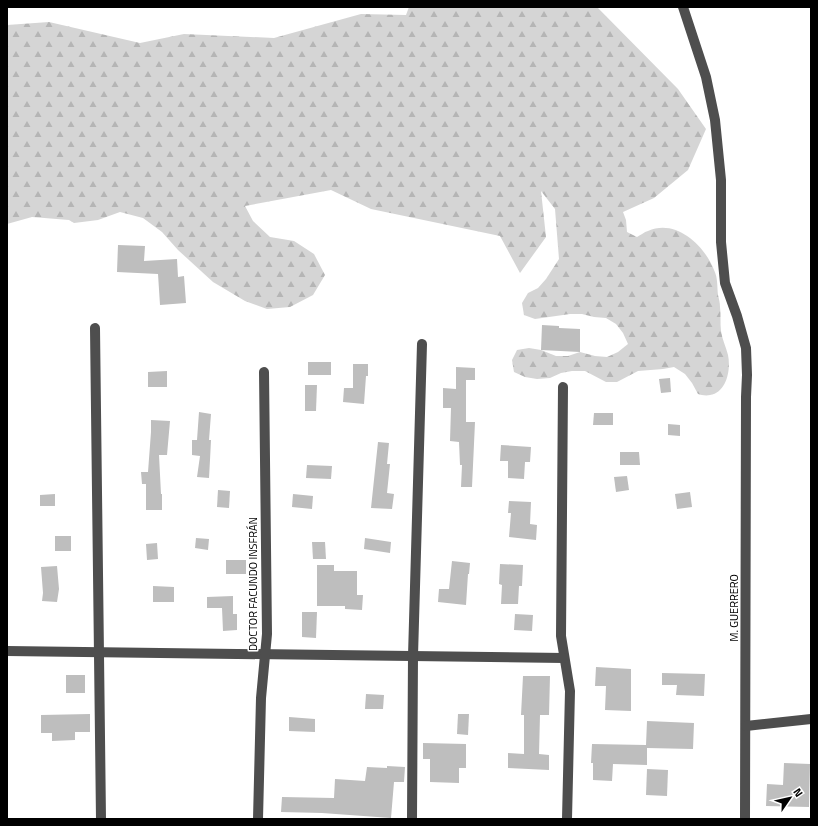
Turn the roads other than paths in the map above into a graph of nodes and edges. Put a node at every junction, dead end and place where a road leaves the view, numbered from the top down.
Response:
1 (684, 7) edge
2 (95, 328) dead end
3 (422, 344) dead end
4 (264, 372) dead end
5 (563, 387) dead end
6 (7, 651) edge
7 (99, 652) junction
8 (265, 654) junction
9 (413, 656) junction
10 (564, 658) junction
11 (811, 719) edge
12 (746, 726) junction
13 (101, 819) edge
14 (258, 819) edge
15 (412, 819) edge
16 (567, 819) edge
17 (745, 819) edge

1 - 12 street, M. GUERRERO
2 - 7 street
3 - 9 street
4 - 8 street, DOCTOR FACUNDO INSFRÁN
5 - 10 street
6 - 7 street
7 - 8 street
7 - 13 street
8 - 9 street
8 - 14 street, DOCTOR FACUNDO INSFRÁN
9 - 10 street
9 - 15 street
10 - 16 street
11 - 12 street
12 - 17 street, M. GUERRERO

